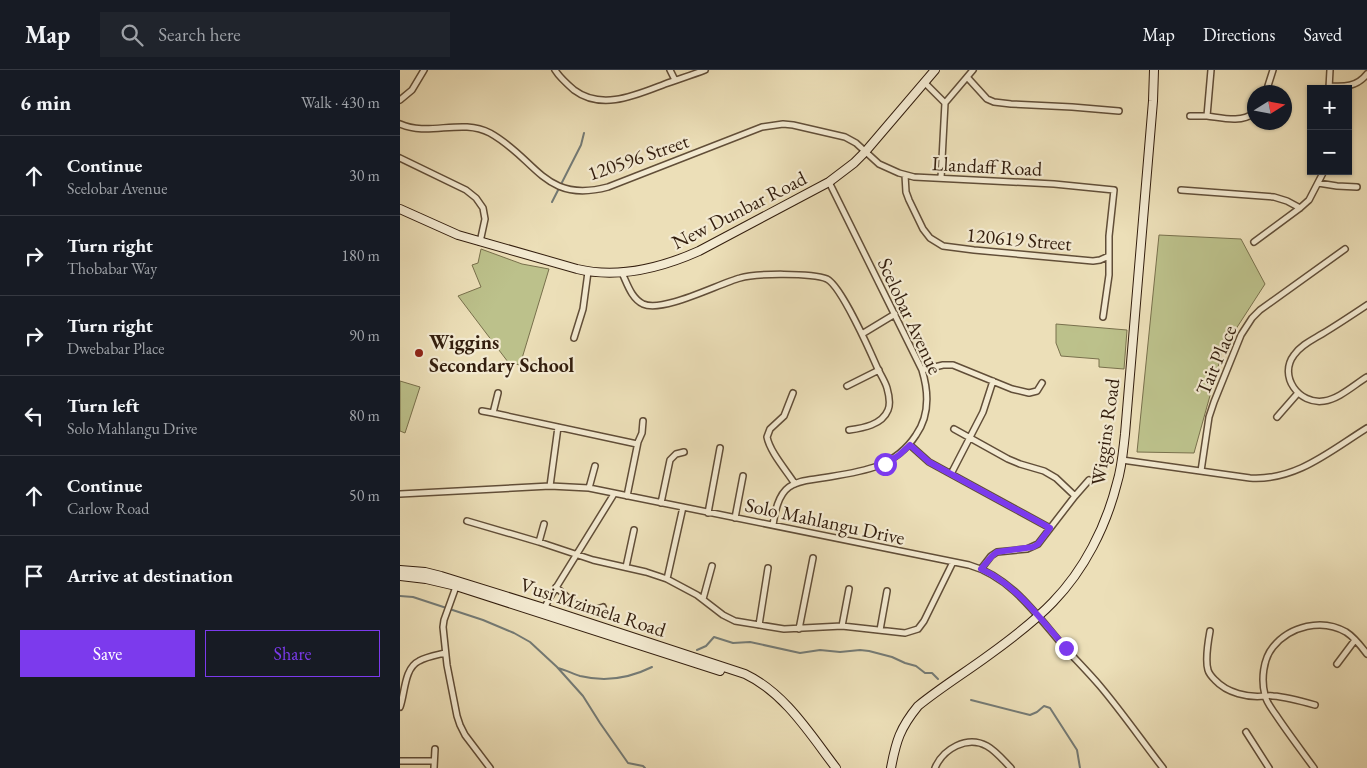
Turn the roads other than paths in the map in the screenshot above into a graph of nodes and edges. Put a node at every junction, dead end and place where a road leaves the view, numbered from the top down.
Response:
1 (424, 70) edge
2 (556, 70) edge
3 (670, 70) edge
4 (706, 70) edge
5 (935, 70) edge
6 (973, 70) edge
7 (1154, 70) edge
8 (1159, 70) edge
9 (1211, 70) edge
10 (1273, 70) edge
11 (1330, 70) edge
12 (1367, 74) edge
13 (967, 77) junction
14 (676, 80) junction
15 (924, 82) junction
16 (1268, 85) edge
17 (1329, 85) edge
18 (1352, 86) edge
19 (400, 100) edge
20 (1153, 101) junction
21 (945, 103) junction
22 (1119, 111) dead end
23 (1190, 116) dead end
24 (1207, 116) junction
25 (1247, 117) edge
26 (400, 124) edge
27 (865, 152) junction
28 (400, 158) edge
29 (905, 175) junction
30 (1322, 175) edge
31 (941, 178) junction
32 (829, 182) junction
33 (1318, 183) junction
34 (1357, 187) dead end
35 (1181, 190) dead end
36 (1300, 208) junction
37 (400, 209) edge
38 (480, 242) junction
39 (1254, 242) dead end
40 (1345, 249) dead end
41 (1109, 256) junction
42 (588, 272) junction
43 (622, 273) junction
44 (1367, 305) edge
45 (895, 314) junction
46 (1103, 317) dead end
47 (862, 334) junction
48 (574, 338) dead end
49 (878, 370) junction
50 (922, 370) junction
51 (1367, 376) edge
52 (993, 380) junction
53 (1042, 383) dead end
54 (847, 386) dead end
55 (498, 393) dead end
56 (793, 393) dead end
57 (1298, 393) junction
58 (482, 411) dead end
59 (493, 413) junction
60 (1277, 417) dead end
61 (644, 421) dead end
62 (558, 427) junction
63 (1367, 428) edge
64 (954, 429) dead end
65 (849, 430) dead end
66 (969, 438) junction
67 (637, 444) junction
68 (910, 445) junction
69 (720, 448) dead end
70 (684, 452) dead end
71 (1122, 460) junction
72 (595, 466) dead end
73 (1201, 471) junction
74 (951, 474) junction
75 (743, 476) dead end
76 (1089, 480) dead end
77 (795, 484) junction
78 (550, 486) junction
79 (589, 488) junction
80 (400, 494) edge
81 (614, 494) junction
82 (627, 496) junction
83 (1075, 496) junction
84 (662, 503) junction
85 (683, 508) junction
86 (708, 513) junction
87 (735, 518) junction
88 (467, 521) dead end
89 (544, 524) dead end
90 (773, 525) junction
91 (1050, 528) junction
92 (634, 530) dead end
93 (539, 542) junction
94 (576, 555) junction
95 (813, 558) dead end
96 (953, 562) junction
97 (712, 566) dead end
98 (626, 567) junction
99 (768, 568) dead end
100 (981, 569) junction
101 (400, 570) edge
102 (400, 576) edge
103 (667, 579) junction
104 (457, 583) junction
105 (556, 587) junction
106 (849, 589) dead end
107 (887, 591) dead end
108 (703, 599) junction
109 (603, 607) dead end
110 (543, 611) junction
111 (1038, 616) junction
112 (759, 625) junction
113 (842, 626) junction
114 (799, 629) junction
115 (880, 630) junction
116 (1210, 631) dead end
117 (1355, 640) junction
118 (445, 653) junction
119 (1367, 654) edge
120 (1337, 664) dead end
121 (1265, 696) junction
122 (1315, 704) dead end
123 (400, 708) edge
124 (1246, 732) dead end
125 (435, 749) dead end
126 (400, 761) edge
127 (433, 761) junction
128 (434, 768) edge
129 (490, 768) edge
130 (836, 768) edge
131 (891, 768) edge
132 (935, 768) edge
133 (1011, 768) edge
134 (1163, 768) edge
135 (1269, 768) edge
136 (1314, 768) edge

1 - 19 street
2 - 14 street
3 - 14 street
4 - 14 street
5 - 15 street, New Dunbar Road
6 - 13 street
7 - 20 street, Wiggins Road
8 - 20 street, Wiggins Road
9 - 24 street
10 - 16 street
11 - 17 street
12 - 18 street
13 - 21 street
13 - 22 street
15 - 21 street
15 - 27 street, New Dunbar Road
20 - 71 street, Wiggins Road
21 - 31 street
23 - 24 street
24 - 25 street
26 - 27 street, 120596 Street
27 - 29 street, Llandaff Road
27 - 32 street, New Dunbar Road
28 - 38 street
29 - 31 street, Llandaff Road
29 - 41 street, 120619 Street
30 - 33 street
31 - 41 street, Llandaff Road
32 - 43 street, New Dunbar Road
32 - 45 street, Scelobar Avenue
33 - 34 street
33 - 36 street
35 - 36 street
36 - 39 street
37 - 38 street, New Dunbar Road
38 - 42 street, New Dunbar Road
40 - 73 street, Tait Place
41 - 46 street
42 - 43 street, New Dunbar Road
42 - 48 street
43 - 47 street
44 - 57 street
45 - 47 street
45 - 50 street, Scelobar Avenue
47 - 49 street
49 - 54 street
49 - 65 street
50 - 52 street
50 - 68 street, Scelobar Avenue
51 - 57 street
52 - 53 street
52 - 66 street
55 - 59 street
56 - 77 street
57 - 60 street
58 - 59 street
59 - 62 street
61 - 67 street
62 - 67 street
62 - 78 street
63 - 73 street
64 - 66 street
66 - 74 street
66 - 83 street
67 - 82 street
68 - 74 street
68 - 77 street, Scelobar Avenue
69 - 86 street
70 - 84 street
71 - 73 street
71 - 111 street, Wiggins Road
72 - 79 street
74 - 91 street
75 - 87 street
76 - 83 street
77 - 90 street
78 - 79 street, Solo Mahlangu Drive
78 - 80 street, Solo Mahlangu Drive
79 - 81 street, Solo Mahlangu Drive
81 - 82 street, Solo Mahlangu Drive
81 - 94 street
82 - 84 street, Solo Mahlangu Drive
83 - 91 street
84 - 85 street, Solo Mahlangu Drive
85 - 86 street, Solo Mahlangu Drive
85 - 103 street
86 - 87 street, Solo Mahlangu Drive
87 - 90 street, Solo Mahlangu Drive
88 - 93 street
89 - 93 street
90 - 96 street, Solo Mahlangu Drive
91 - 100 street
92 - 98 street
93 - 94 street
94 - 98 street
94 - 105 street
95 - 114 street
96 - 100 street, Solo Mahlangu Drive
96 - 115 street
97 - 108 street
98 - 103 street
99 - 112 street
100 - 111 street, Solo Mahlangu Drive
101 - 104 street, Vusi Mzimela Road
102 - 104 street, Vusi Mzimela Road
103 - 108 street
104 - 110 street, Vusi Mzimela Road
104 - 118 street
105 - 109 street
105 - 110 street
106 - 113 street
107 - 115 street
108 - 112 street
110 - 130 street, Vusi Mzimela Road
111 - 131 street, Wiggins Road
111 - 134 street, Solo Mahlangu Drive
112 - 114 street
113 - 114 street
113 - 115 street
116 - 121 street
117 - 119 street
117 - 120 street
117 - 121 street
118 - 123 street
118 - 129 street
121 - 122 street
121 - 136 street
124 - 135 street
125 - 127 street
126 - 127 street
127 - 128 street
132 - 133 street

